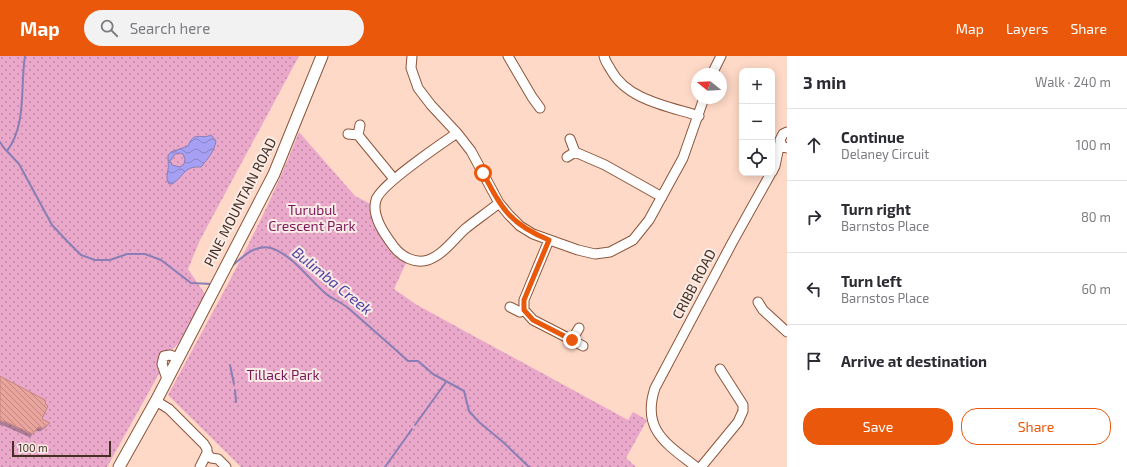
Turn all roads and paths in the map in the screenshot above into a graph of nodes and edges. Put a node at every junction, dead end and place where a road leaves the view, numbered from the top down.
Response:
1 (322, 56) edge
2 (412, 56) edge
3 (508, 56) edge
4 (604, 56) edge
5 (721, 56) edge
6 (715, 68) edge
7 (702, 104) edge
8 (542, 109) dead end
9 (699, 116) junction
10 (360, 125) dead end
11 (786, 131) edge
12 (457, 133) junction
13 (348, 134) dead end
14 (358, 135) junction
15 (570, 139) dead end
16 (784, 145) edge
17 (787, 152) edge
18 (775, 165) edge
19 (775, 168) edge
20 (770, 176) edge
21 (394, 179) junction
22 (662, 197) junction
23 (499, 203) junction
24 (549, 240) junction
25 (758, 302) dead end
26 (510, 307) dead end
27 (524, 310) junction
28 (579, 328) dead end
29 (787, 332) edge
30 (572, 340) junction
31 (583, 346) dead end
32 (720, 369) dead end
33 (156, 401) junction
34 (207, 454) junction
35 (118, 467) edge
36 (200, 467) edge
37 (226, 467) edge
38 (696, 467) edge
39 (701, 467) edge

1 - 33 main road, PINE MOUNTAIN ROAD
2 - 12 street
3 - 8 street
4 - 9 street
5 - 6 street
7 - 9 street
9 - 22 street
10 - 14 street
11 - 16 street, CRIBB ROAD
12 - 21 street
12 - 23 street
13 - 14 street
14 - 21 street
15 - 22 street
16 - 18 street, CRIBB ROAD
17 - 19 street, CRIBB ROAD
20 - 38 street, CRIBB ROAD
21 - 23 street
22 - 24 street
23 - 24 street
24 - 27 street
25 - 29 street
26 - 27 street
27 - 30 street
28 - 30 street
30 - 31 street
32 - 39 street
33 - 34 street
33 - 35 main road, PINE MOUNTAIN ROAD
34 - 36 street
34 - 37 street

